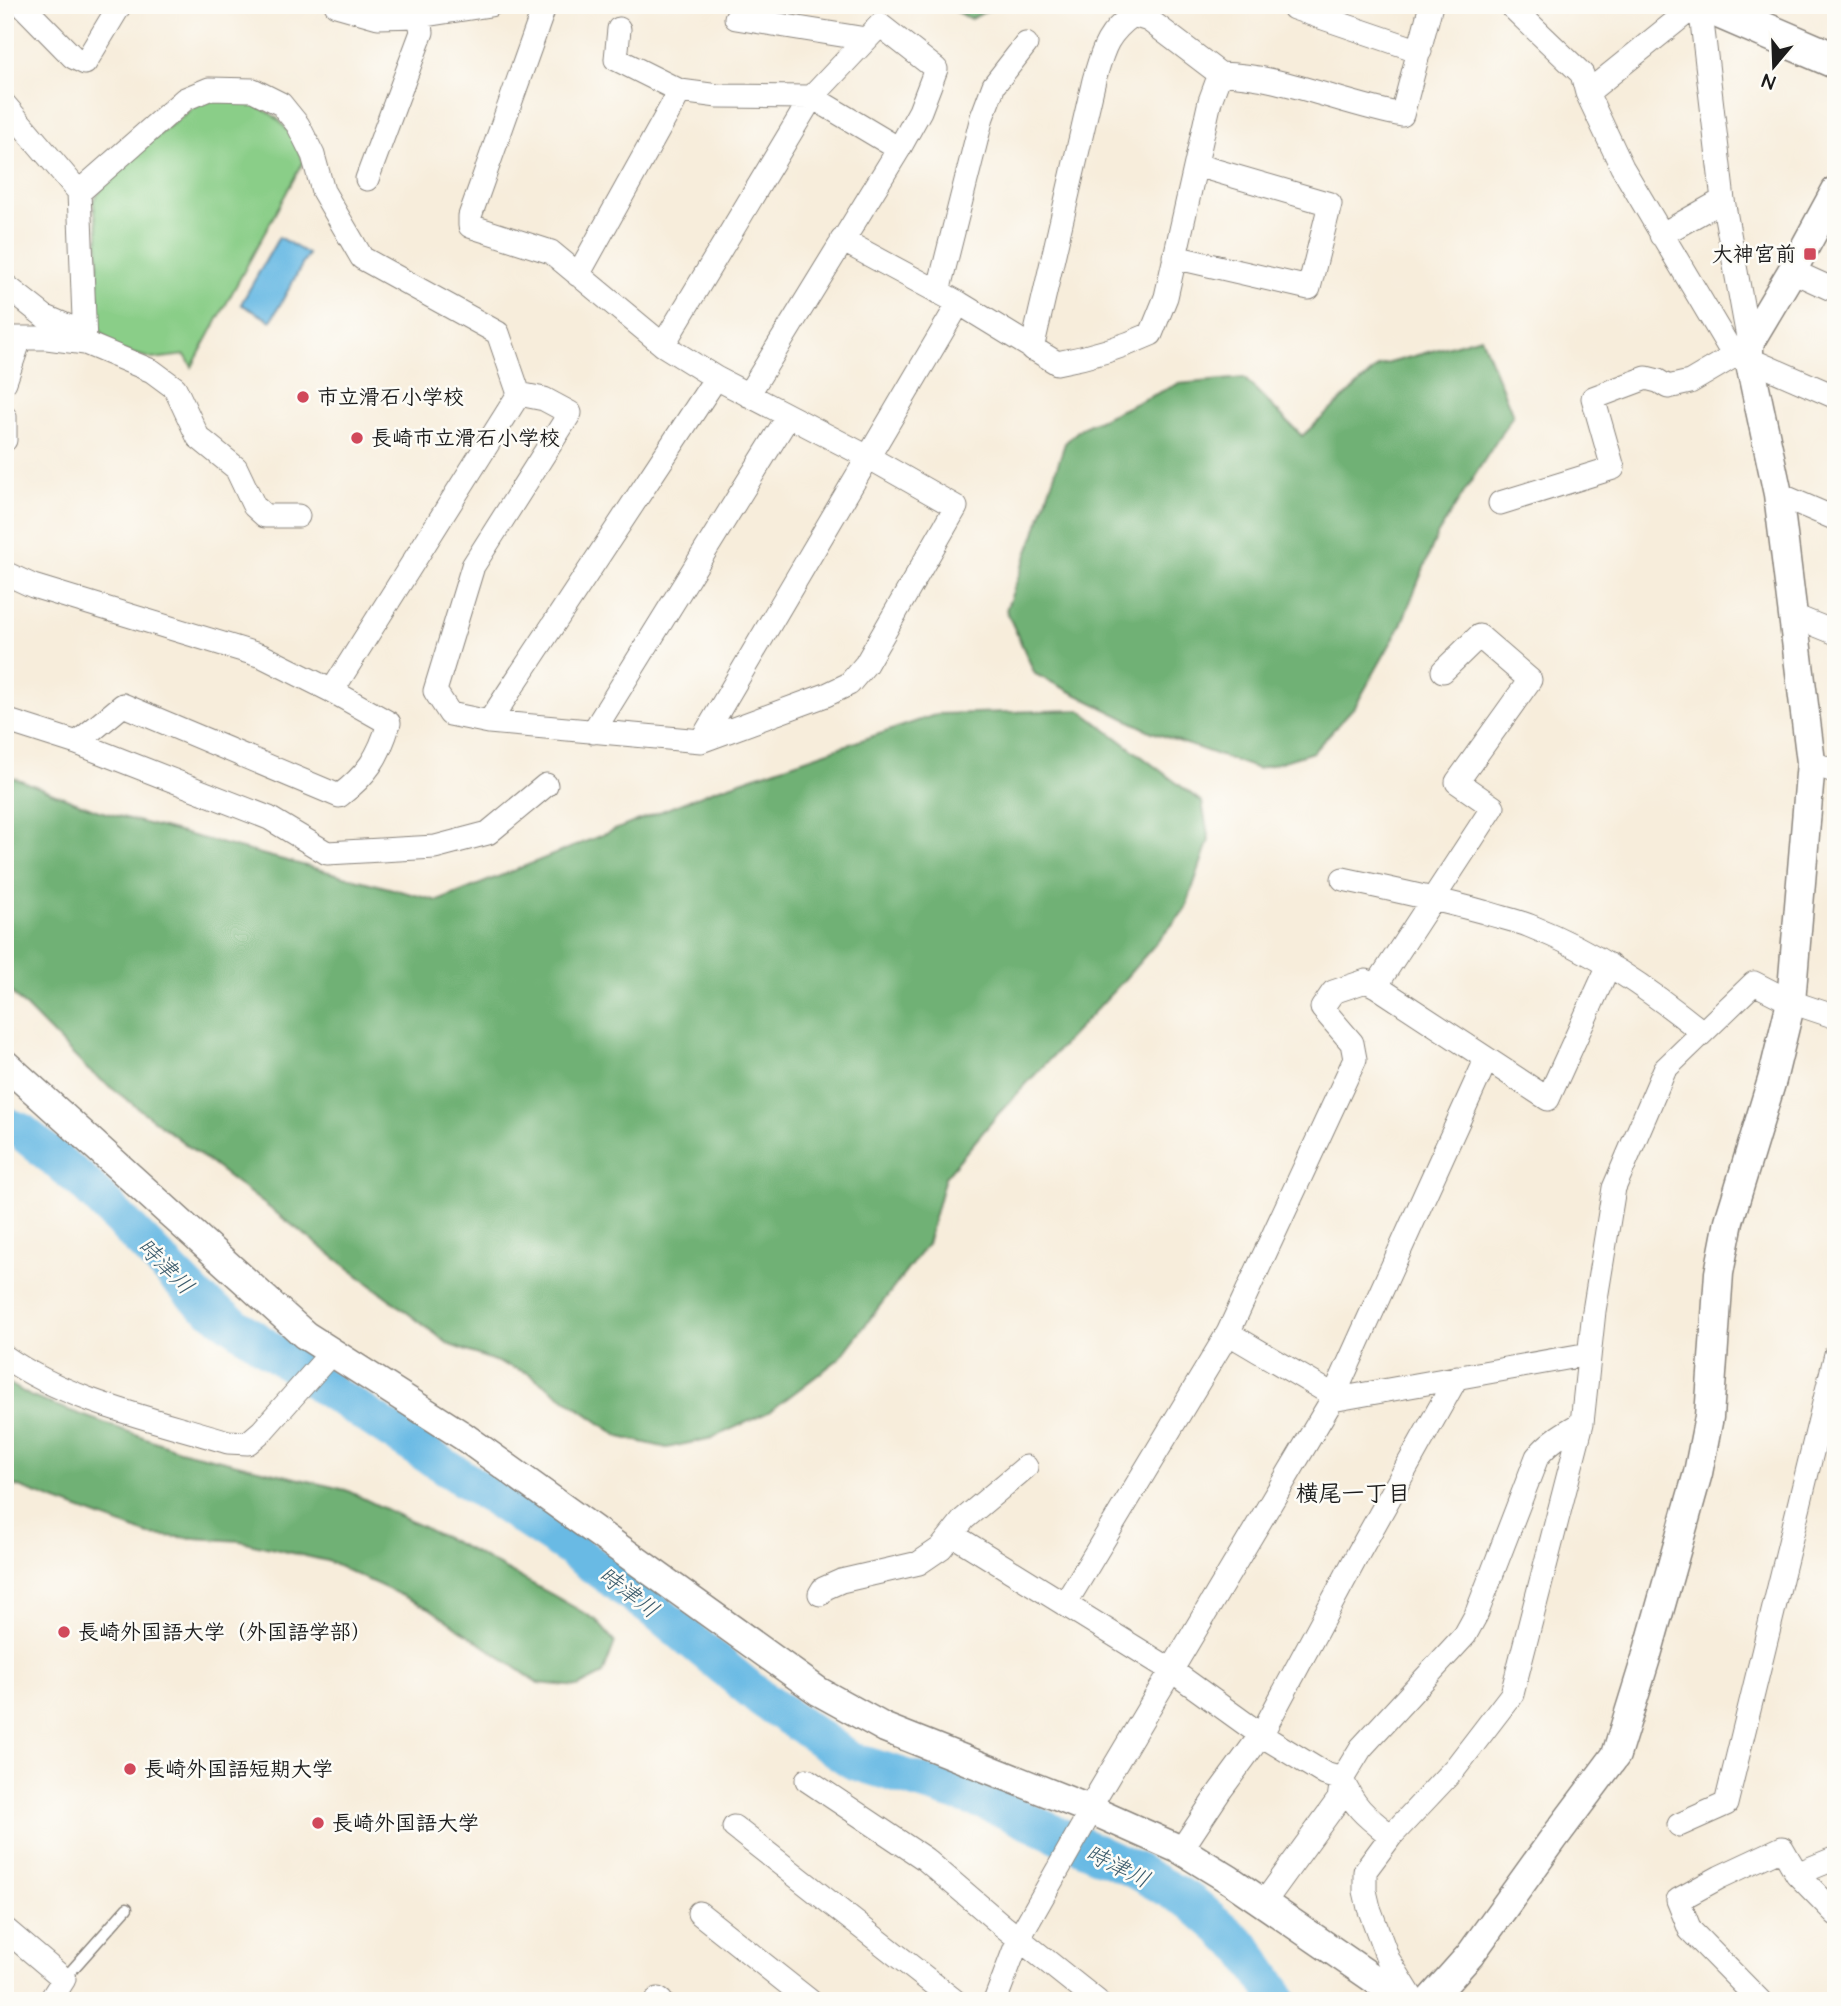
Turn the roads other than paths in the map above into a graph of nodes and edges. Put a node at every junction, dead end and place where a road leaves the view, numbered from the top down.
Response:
1 (22, 5) edge
2 (120, 5) edge
3 (336, 5) edge
4 (490, 5) edge
5 (545, 5) edge
6 (1432, 5) edge
7 (1510, 5) edge
8 (1698, 5) edge
9 (1706, 5) edge
10 (1742, 5) edge
11 (1294, 8) dead end
12 (419, 16) junction
13 (736, 18) dead end
14 (619, 29) dead end
15 (866, 39) junction
16 (1026, 44) dead end
17 (1836, 45) edge
18 (1420, 51) junction
19 (1836, 61) edge
20 (1220, 74) junction
21 (680, 91) junction
22 (1587, 93) junction
23 (812, 97) junction
24 (5, 105) edge
25 (899, 149) junction
26 (1196, 166) junction
27 (367, 179) dead end
28 (1836, 190) edge
29 (79, 192) junction
30 (1723, 200) junction
31 (1661, 235) junction
32 (842, 240) junction
33 (1174, 257) junction
34 (1792, 271) junction
35 (578, 275) junction
36 (5, 285) edge
37 (1836, 291) edge
38 (938, 292) junction
39 (959, 303) junction
40 (13, 338) edge
41 (85, 343) junction
42 (663, 345) junction
43 (1032, 349) junction
44 (1744, 353) junction
45 (716, 378) junction
46 (5, 382) edge
47 (519, 394) junction
48 (748, 395) junction
49 (1836, 397) edge
50 (788, 416) junction
51 (5, 417) edge
52 (5, 440) edge
53 (868, 457) junction
54 (1778, 494) junction
55 (1500, 503) dead end
56 (298, 516) dead end
57 (1836, 519) edge
58 (5, 573) edge
59 (1794, 616) junction
60 (1836, 633) edge
61 (1443, 671) dead end
62 (332, 691) junction
63 (5, 720) edge
64 (489, 722) junction
65 (593, 732) junction
66 (701, 741) junction
67 (77, 743) junction
68 (1824, 767) edge
69 (546, 785) dead end
70 (1343, 879) dead end
71 (1434, 898) junction
72 (1609, 965) junction
73 (1376, 986) junction
74 (1791, 1002) junction
75 (1836, 1017) edge
76 (1702, 1032) junction
77 (1486, 1060) junction
78 (5, 1064) edge
79 (1228, 1333) junction
80 (333, 1351) junction
81 (1589, 1354) junction
82 (1836, 1354) edge
83 (5, 1357) edge
84 (1457, 1377) junction
85 (1332, 1400) junction
86 (1582, 1423) junction
87 (1026, 1467) dead end
88 (953, 1535) junction
89 (820, 1594) dead end
90 (1065, 1604) junction
91 (1171, 1670) junction
92 (1261, 1735) junction
93 (1342, 1779) junction
94 (807, 1780) dead end
95 (1088, 1814) junction
96 (1679, 1825) dead end
97 (734, 1826) dead end
98 (1391, 1836) junction
99 (1181, 1850) junction
100 (1836, 1858) edge
101 (1797, 1874) junction
102 (1263, 1904) junction
103 (127, 1908) dead end
104 (699, 1913) dead end
105 (1836, 1914) edge
106 (5, 1929) edge
107 (1019, 1938) junction
108 (64, 1979) junction
109 (50, 2001) edge
110 (810, 2001) edge
111 (955, 2001) edge
112 (996, 2001) edge
113 (1097, 2001) edge
114 (1406, 2001) edge
115 (1414, 2001) edge
116 (1429, 2001) edge
117 (1760, 2001) edge

1 - 2 street
3 - 12 street
4 - 12 street
5 - 35 street
6 - 18 street
7 - 22 street
8 - 22 street
8 - 30 street
9 - 19 main road
10 - 17 main road
11 - 18 street
12 - 27 street
13 - 15 street
14 - 21 street
15 - 23 street
15 - 25 street
16 - 38 street
18 - 20 street
20 - 26 street
20 - 43 street
21 - 23 street
21 - 35 street
22 - 31 street
23 - 25 street
23 - 42 street
24 - 29 street
25 - 32 street
26 - 33 street
26 - 33 street
28 - 34 street
29 - 41 street
29 - 47 street
30 - 31 street
30 - 44 street
31 - 44 street
32 - 38 street
32 - 48 street
33 - 43 street
34 - 37 street
34 - 44 street
35 - 42 street
36 - 41 street
38 - 39 street
39 - 43 street
39 - 53 street
40 - 41 street
40 - 46 street
41 - 56 street
42 - 45 street
44 - 49 street
44 - 54 street
44 - 55 street
45 - 48 street
45 - 64 street
47 - 62 street
47 - 64 street
48 - 50 street
50 - 53 street
50 - 65 street
51 - 52 street
53 - 66 street
53 - 66 street
54 - 57 street
54 - 59 street
58 - 62 street
59 - 60 street
59 - 68 street
61 - 71 street
62 - 67 street
63 - 67 street
64 - 65 street
65 - 66 street
67 - 69 street
68 - 74 street
70 - 71 street
71 - 72 street
71 - 73 street
72 - 76 street
72 - 77 street
73 - 77 street
73 - 79 street
74 - 75 street
74 - 76 street
74 - 116 street
76 - 81 street
77 - 85 street
78 - 80 street
79 - 85 street
79 - 90 street
80 - 83 street
80 - 95 street
81 - 84 street
81 - 86 street
82 - 96 street
84 - 85 street
84 - 92 street
85 - 91 street
86 - 93 street
86 - 98 street
87 - 88 street
88 - 89 street
88 - 90 street
90 - 91 street
91 - 92 street
91 - 95 street
92 - 93 street
92 - 99 street
93 - 98 street
93 - 102 street
94 - 107 street
95 - 99 street
95 - 107 street
97 - 111 street
98 - 115 street
99 - 102 street
100 - 101 street
101 - 105 street
101 - 117 street
102 - 114 street
103 - 108 lane
104 - 110 street
106 - 108 street
107 - 112 street
107 - 113 street
108 - 109 street

